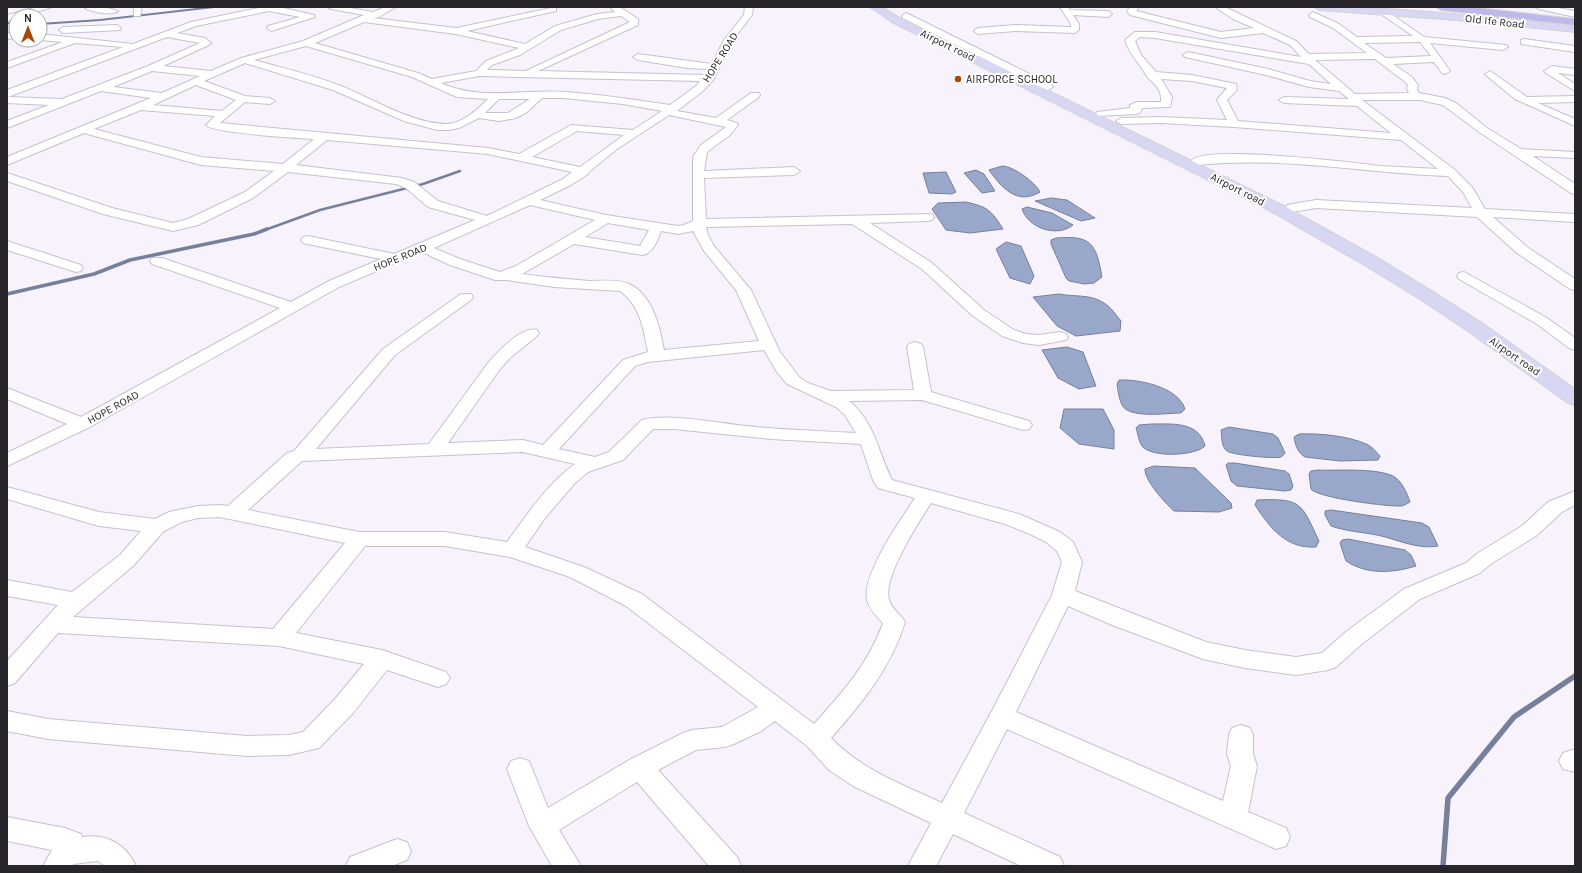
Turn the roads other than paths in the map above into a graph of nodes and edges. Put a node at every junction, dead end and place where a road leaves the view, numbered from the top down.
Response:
1 (48, 7) edge
2 (88, 7) edge
3 (331, 7) edge
4 (392, 7) edge
5 (614, 7) edge
6 (749, 7) edge
7 (1135, 7) edge
8 (1219, 7) edge
9 (1347, 7) edge
10 (1441, 7) edge
11 (1461, 7) edge
12 (1539, 7) edge
13 (272, 8) edge
14 (549, 8) edge
15 (879, 10) edge
16 (1065, 10) edge
17 (114, 11) dead end
18 (583, 11) dead end
19 (907, 11) edge
20 (1316, 11) edge
21 (563, 12) dead end
22 (1384, 12) junction
23 (623, 13) junction
24 (1108, 14) dead end
25 (1575, 14) edge
26 (376, 15) junction
27 (7, 18) edge
28 (363, 20) junction
29 (1575, 21) edge
30 (117, 28) dead end
31 (271, 28) dead end
32 (1575, 28) edge
33 (1265, 30) junction
34 (456, 31) junction
35 (978, 31) dead end
36 (48, 32) edge
37 (167, 35) junction
38 (48, 38) edge
39 (1353, 40) junction
40 (1422, 40) junction
41 (76, 41) junction
42 (1524, 42) dead end
43 (306, 43) junction
44 (133, 46) junction
45 (526, 47) junction
46 (1503, 47) dead end
47 (1573, 49) edge
48 (651, 50) dead end
49 (1188, 54) dead end
50 (978, 57) junction
51 (1380, 59) junction
52 (1438, 59) junction
53 (244, 60) junction
54 (1309, 60) junction
55 (7, 64) edge
56 (1575, 65) edge
57 (618, 67) dead end
58 (151, 68) junction
59 (1445, 71) dead end
60 (712, 72) junction
61 (1575, 72) edge
62 (479, 73) junction
63 (527, 73) junction
64 (210, 74) junction
65 (601, 74) junction
66 (1490, 74) dead end
67 (1151, 75) junction
68 (194, 82) junction
69 (432, 82) junction
70 (1306, 83) junction
71 (1048, 87) junction
72 (99, 88) junction
73 (1343, 88) junction
74 (1575, 88) edge
75 (7, 94) edge
76 (562, 95) junction
77 (755, 95) dead end
78 (162, 96) junction
79 (496, 96) junction
80 (539, 96) junction
81 (1416, 97) junction
82 (1575, 98) edge
83 (243, 99) junction
84 (7, 100) edge
85 (1284, 100) junction
86 (1356, 100) junction
87 (1524, 100) junction
88 (270, 101) dead end
89 (65, 102) junction
90 (139, 107) junction
91 (670, 111) junction
92 (224, 114) junction
93 (479, 114) junction
94 (1100, 114) junction
95 (1281, 120) junction
96 (719, 121) junction
97 (1116, 122) junction
98 (1575, 123) edge
99 (1234, 124) junction
100 (7, 125) edge
101 (84, 130) junction
102 (634, 133) junction
103 (325, 136) junction
104 (1403, 137) junction
105 (1520, 152) junction
106 (1575, 156) edge
107 (521, 158) junction
108 (7, 161) edge
109 (1198, 161) junction
110 (284, 168) junction
111 (584, 171) junction
112 (794, 171) dead end
113 (1451, 174) junction
114 (699, 175) junction
115 (7, 177) edge
116 (1575, 190) edge
117 (530, 201) junction
118 (1292, 208) junction
119 (1480, 212) junction
120 (927, 217) dead end
121 (1575, 218) edge
122 (606, 219) junction
123 (488, 220) junction
124 (855, 220) junction
125 (657, 227) junction
126 (699, 229) junction
127 (308, 240) dead end
128 (571, 240) junction
129 (7, 246) edge
130 (423, 248) junction
131 (394, 258) junction
132 (157, 261) dead end
133 (76, 268) dead end
134 (508, 276) junction
135 (1464, 276) dead end
136 (1575, 286) edge
137 (466, 297) dead end
138 (292, 307) junction
139 (531, 333) dead end
140 (1060, 337) dead end
141 (770, 345) junction
142 (1575, 346) edge
143 (915, 347) dead end
144 (657, 356) junction
145 (1575, 385) edge
146 (7, 393) edge
147 (923, 395) junction
148 (828, 396) junction
149 (1575, 399) edge
150 (82, 424) junction
151 (1023, 425) dead end
152 (867, 439) junction
153 (436, 448) junction
154 (547, 451) junction
155 (301, 455) junction
156 (7, 460) edge
157 (597, 463) junction
158 (7, 493) edge
159 (926, 496) junction
160 (1575, 497) edge
161 (233, 514) junction
162 (157, 526) junction
163 (359, 539) junction
164 (512, 550) junction
165 (7, 588) edge
166 (1063, 595) junction
167 (76, 601) junction
168 (53, 624) junction
169 (279, 638) junction
170 (382, 659) junction
171 (7, 677) edge
172 (438, 678) dead end
173 (776, 708) junction
174 (1002, 716) junction
175 (7, 721) edge
176 (1240, 735) dead end
177 (816, 739) junction
178 (640, 767) junction
179 (520, 769) dead end
180 (1233, 818) junction
181 (947, 819) junction
182 (542, 826) junction
183 (7, 829) edge
184 (1276, 837) dead end
185 (397, 851) dead end
186 (62, 859) edge
187 (122, 866) edge
188 (360, 866) edge
189 (567, 866) edge
190 (726, 866) edge
191 (922, 866) edge
192 (1050, 866) edge

1 - 27 street
2 - 17 street
3 - 26 street
4 - 26 street
5 - 18 street
5 - 23 street
6 - 60 street, HOPE ROAD
7 - 33 street
8 - 33 street
9 - 32 main road, Old Ife Road
10 - 29 highway
11 - 29 highway
12 - 25 street
13 - 31 street
13 - 37 street
14 - 21 street
14 - 34 street
15 - 19 main road
15 - 50 main road, Airport road
16 - 24 street
16 - 35 street
19 - 50 main road, Airport road
19 - 71 street
20 - 22 main road, Old Ife Road
20 - 39 street
22 - 32 main road, Old Ife Road
22 - 40 street
23 - 45 street
23 - 63 street
26 - 28 street
28 - 34 street
28 - 43 street
30 - 36 street
33 - 54 street
34 - 45 street
37 - 44 street
37 - 58 street
38 - 41 street
39 - 40 street
39 - 51 street
40 - 46 street
40 - 52 street
41 - 44 street
41 - 55 street
42 - 47 street
43 - 53 street
43 - 69 street
44 - 75 street
45 - 62 street
47 - 56 street
48 - 60 street
49 - 70 street
50 - 71 main road, Airport road
50 - 149 main road, Airport road
51 - 52 street
51 - 54 street
51 - 81 street
52 - 59 street
53 - 64 street
53 - 93 street
54 - 67 street
54 - 73 street
57 - 65 street
58 - 64 street
58 - 72 street
60 - 65 street
60 - 91 street, HOPE ROAD
61 - 74 street
62 - 63 street
62 - 69 street
63 - 65 street
64 - 68 street
65 - 76 street
66 - 87 street
67 - 94 street
67 - 99 street
68 - 78 street
68 - 83 street
69 - 79 street
70 - 73 street
70 - 85 street
71 - 94 main road, Airport road
72 - 78 street
72 - 89 street
73 - 86 street
76 - 80 street
76 - 91 street
77 - 96 street
78 - 90 street
79 - 80 street
79 - 93 street
80 - 93 street
81 - 86 street
81 - 105 street
82 - 87 street
83 - 88 street
83 - 92 street
84 - 89 street
85 - 86 street
85 - 95 street
86 - 104 street
87 - 98 street
89 - 100 street
90 - 92 street
90 - 101 street
91 - 96 street
91 - 102 street, HOPE ROAD
92 - 103 street
94 - 97 main road, Airport road
95 - 99 street
95 - 104 street
96 - 114 street
97 - 99 street
97 - 109 main road, Airport road
101 - 108 street
101 - 110 street
102 - 107 street
102 - 111 street, HOPE ROAD
103 - 107 street
103 - 110 street
104 - 113 street
105 - 106 street
105 - 116 street
107 - 111 street
109 - 113 street
109 - 118 main road, Airport road
110 - 115 street
110 - 123 street
111 - 117 street, HOPE ROAD
112 - 114 street
113 - 119 street
114 - 126 street
117 - 122 street
117 - 123 street, HOPE ROAD
118 - 119 street
118 - 145 main road, Airport road
119 - 121 street
119 - 136 street
120 - 124 street
122 - 125 street
122 - 128 street
123 - 130 street, HOPE ROAD
124 - 126 street
124 - 140 street
125 - 126 street
125 - 128 street
126 - 141 street
127 - 131 street
128 - 134 street
129 - 133 street
130 - 131 street, HOPE ROAD
130 - 134 street
131 - 138 street, HOPE ROAD
132 - 138 street
134 - 144 street
135 - 142 street
137 - 155 street
138 - 150 street, HOPE ROAD
139 - 153 street
141 - 144 street
141 - 148 street
143 - 147 street
144 - 154 street
146 - 150 street
147 - 148 street
147 - 151 street
148 - 152 street
150 - 156 street, HOPE ROAD
152 - 157 street
152 - 159 street
153 - 154 street
153 - 155 street
154 - 157 street
155 - 161 street
157 - 164 street
158 - 162 street
159 - 166 street
159 - 177 street
160 - 166 street
161 - 162 street
161 - 163 street
162 - 167 street
163 - 164 street
163 - 169 street
164 - 173 street
165 - 167 street
166 - 174 street
167 - 168 street
168 - 169 street
168 - 171 street
169 - 170 street
170 - 172 street
170 - 175 street
173 - 177 street
173 - 178 street
174 - 180 street
174 - 181 street
176 - 180 street
177 - 181 street
178 - 182 street
178 - 190 street
179 - 182 street
180 - 184 street
181 - 191 street
181 - 192 street
182 - 189 street
183 - 186 street
185 - 188 street
186 - 187 street

